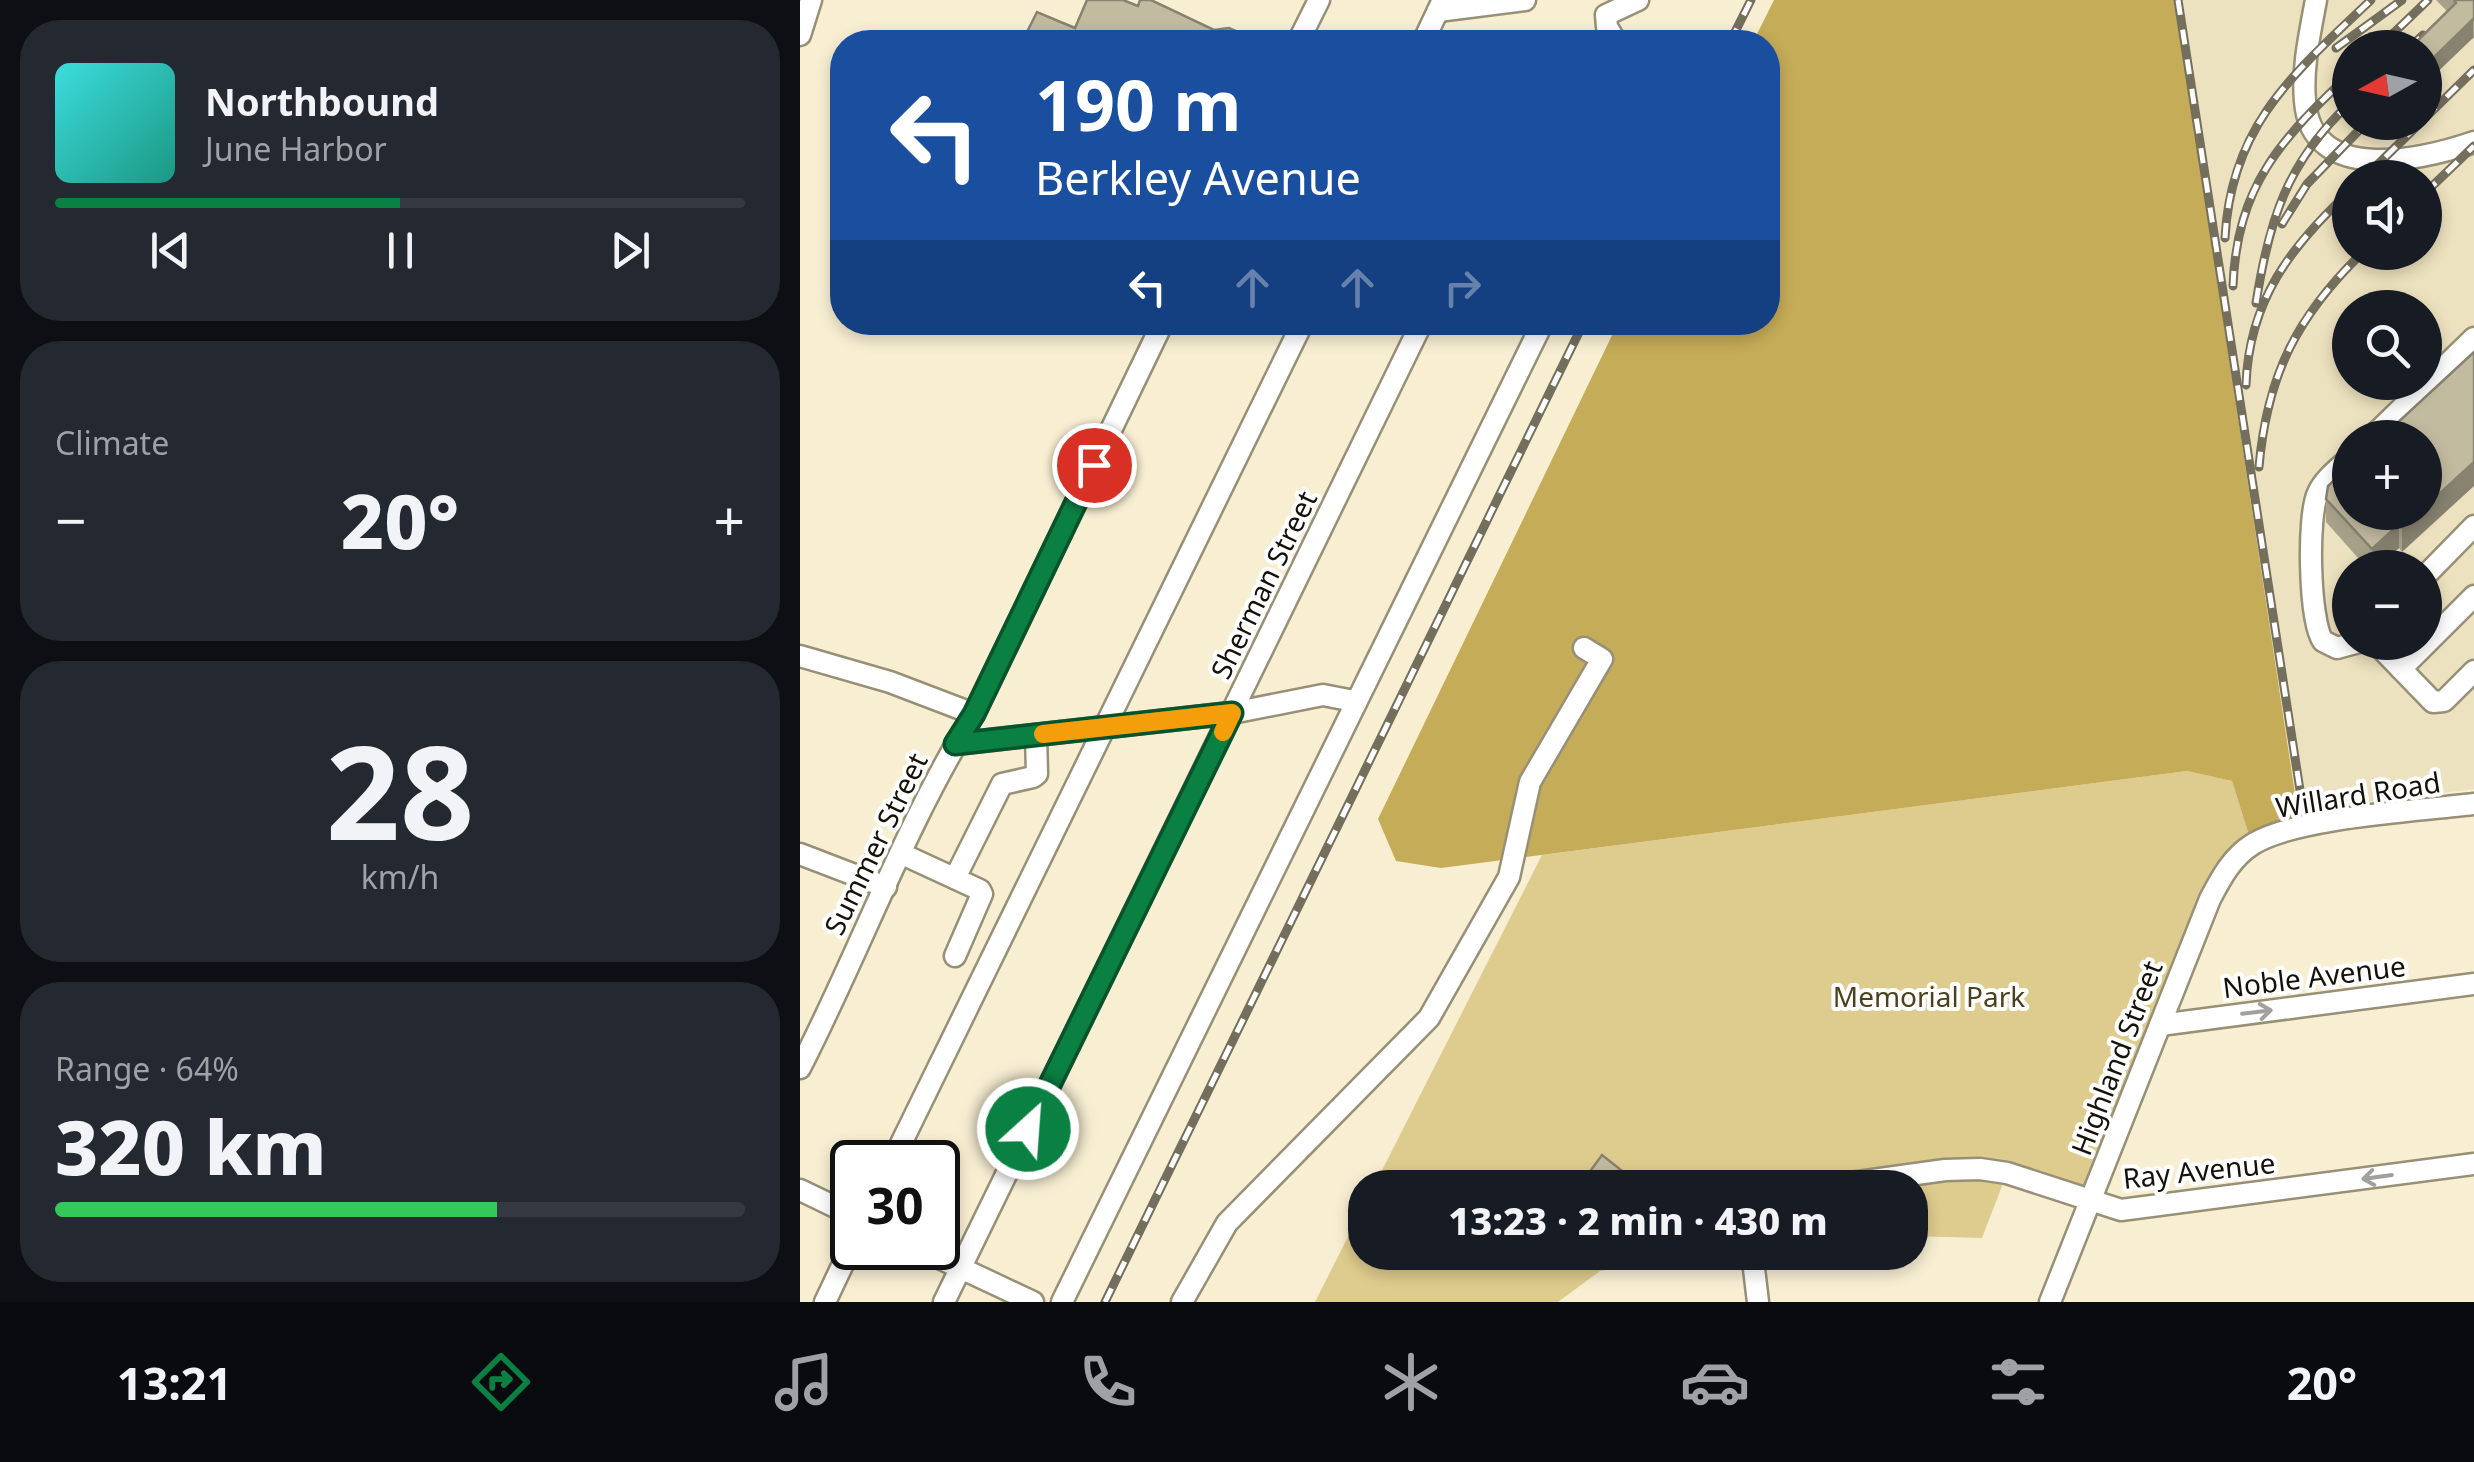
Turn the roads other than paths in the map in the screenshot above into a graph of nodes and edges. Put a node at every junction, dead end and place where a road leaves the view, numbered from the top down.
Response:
1 (810, 0) edge
2 (1318, 0) edge
3 (1526, 0) edge
4 (1638, 0) edge
5 (2316, 0) edge
6 (1441, 6) edge
7 (1304, 30) edge
8 (1430, 30) edge
9 (1609, 30) edge
10 (800, 34) edge
11 (2474, 142) edge
12 (1157, 335) edge
13 (1298, 335) edge
14 (1416, 335) edge
15 (1537, 335) edge
16 (2474, 338) edge
17 (2390, 420) edge
18 (2332, 475) edge
19 (2474, 526) edge
20 (2442, 559) edge
21 (2474, 596) edge
22 (2332, 646) edge
23 (1584, 648) dead end
24 (800, 656) edge
25 (2392, 660) edge
26 (2401, 669) junction
27 (2474, 670) edge
28 (1354, 701) junction
29 (1232, 713) junction
30 (974, 714) junction
31 (1104, 728) junction
32 (1036, 735) junction
33 (955, 744) junction
34 (2474, 804) edge
35 (2252, 845) joint
36 (800, 854) edge
37 (902, 854) junction
38 (955, 878) junction
39 (886, 886) junction
40 (955, 956) dead end
41 (2474, 984) edge
42 (2160, 1025) junction
43 (802, 1062) edge
44 (903, 1140) edge
45 (2474, 1164) edge
46 (1928, 1172) edge
47 (800, 1190) edge
48 (2091, 1201) junction
49 (830, 1205) edge
50 (960, 1268) joint
51 (840, 1270) edge
52 (959, 1270) edge
53 (1754, 1270) edge
54 (825, 1302) edge
55 (944, 1302) edge
56 (1033, 1302) edge
57 (1062, 1302) edge
58 (1182, 1302) edge
59 (1758, 1302) edge
60 (2050, 1302) edge

1 - 10 street
2 - 7 street
3 - 6 street
4 - 9 street
5 - 11 street
6 - 8 street
12 - 30 street, Summer Street
13 - 31 street
14 - 29 street, Sherman Street
15 - 28 street
16 - 17 street
18 - 22 street
19 - 20 street
21 - 26 street
23 - 58 street
24 - 30 street
25 - 26 street
26 - 27 street
28 - 29 street
28 - 57 street
29 - 31 street
29 - 50 street, Sherman Street
30 - 33 street, Summer Street
31 - 32 street
31 - 44 street
32 - 33 street
32 - 38 street
33 - 37 street, Summer Street
34 - 35 street, Willard Road
35 - 42 street, Highland Street
36 - 39 street
37 - 38 street
37 - 39 street, Summer Street
38 - 40 street
39 - 43 street, Summer Street
42 -> 41 street, Noble Avenue
42 - 48 street, Highland Street
45 -> 48 street, Ray Avenue
46 - 48 street, Ray Avenue
47 - 49 street
48 - 60 street, Highland Street
50 - 56 street
51 - 54 street
52 - 55 street, Sherman Street
53 - 59 street

